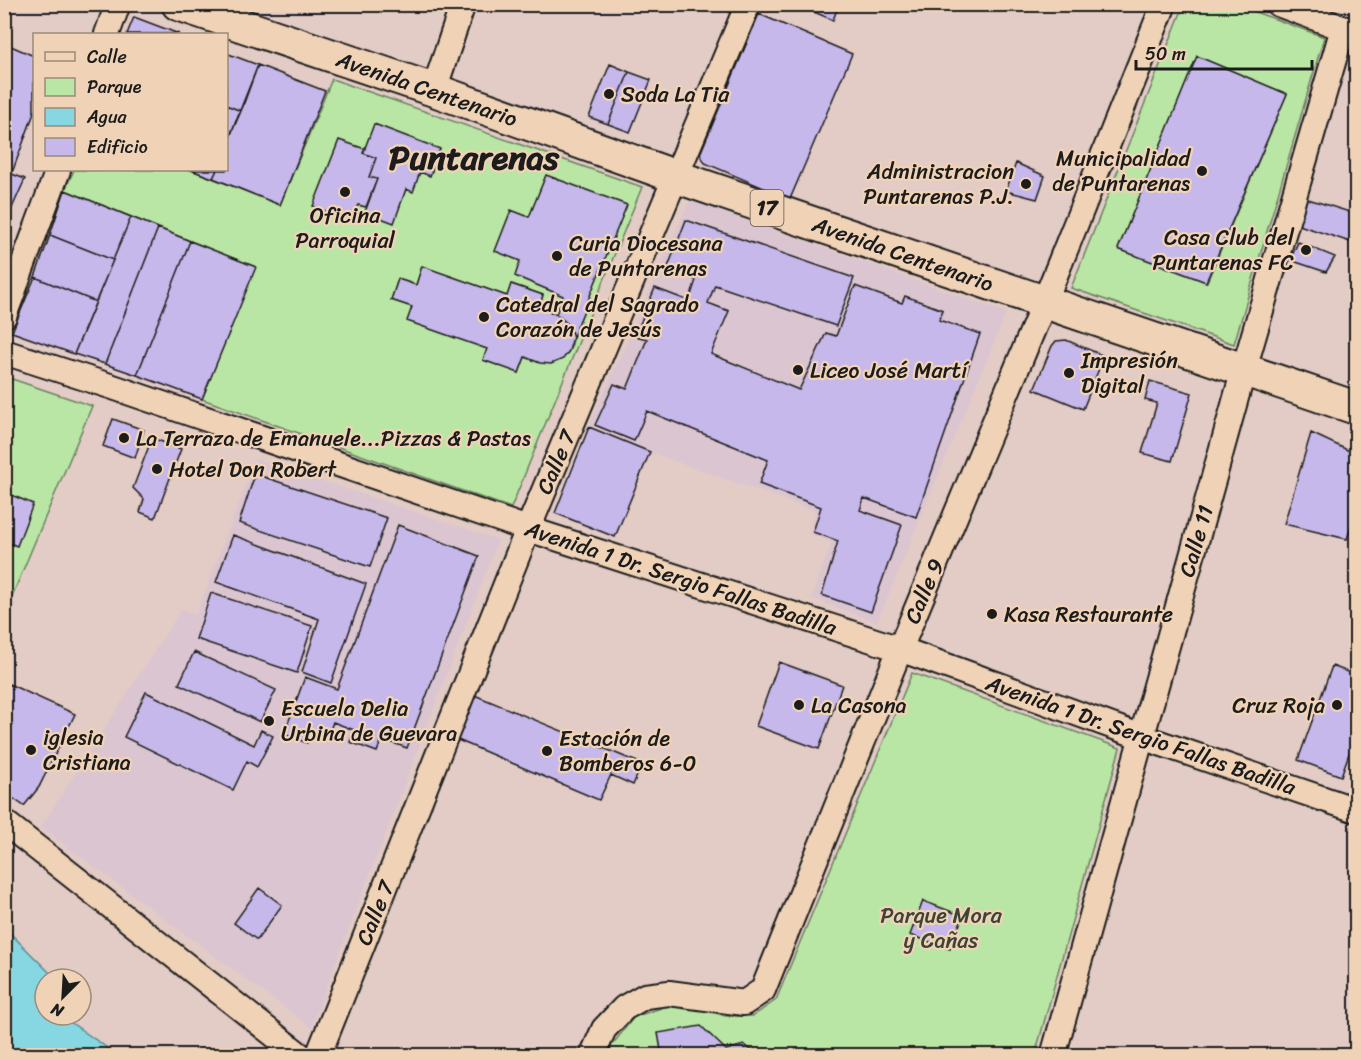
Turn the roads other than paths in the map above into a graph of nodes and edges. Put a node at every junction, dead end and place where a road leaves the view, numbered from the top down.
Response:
1 (118, 4) edge
2 (178, 4) edge
3 (463, 4) edge
4 (748, 4) edge
5 (1164, 4) edge
6 (1278, 4) edge
7 (1350, 31) edge
8 (107, 33) edge
9 (434, 90) junction
10 (58, 171) edge
11 (677, 177) junction
12 (1044, 303) junction
13 (4, 316) edge
14 (4, 352) edge
15 (1244, 369) junction
16 (1356, 408) edge
17 (528, 529) junction
18 (900, 649) junction
19 (1142, 737) junction
20 (1356, 810) edge
21 (4, 822) edge
22 (302, 1056) edge
23 (318, 1056) edge
24 (592, 1056) edge
25 (1053, 1056) edge

1 - 8 street
2 - 9 main road, Avenida Centenario / 17
3 - 9 street
4 - 11 street, Calle 7
5 - 12 street, Calle 9
6 - 7 street
7 - 15 street, Calle 11
9 - 11 main road, Avenida Centenario / 17
10 - 13 street
11 - 12 main road, Avenida Centenario / 17
11 - 17 street, Calle 7
12 - 15 main road, Avenida Centenario / 17
12 - 18 street, Calle 9
14 - 17 street, Avenida 1 Dr. Sergio Fallas Badilla
15 - 16 main road, Avenida Centenario / 17
15 - 19 street, Calle 11
17 - 18 street, Avenida 1 Dr. Sergio Fallas Badilla
17 - 23 street, Calle 7
18 - 19 street, Avenida 1 Dr. Sergio Fallas Badilla
18 - 24 street, Calle 9
19 - 20 street, Avenida 1 Dr. Sergio Fallas Badilla
19 - 25 street, Calle 11
21 - 22 street

